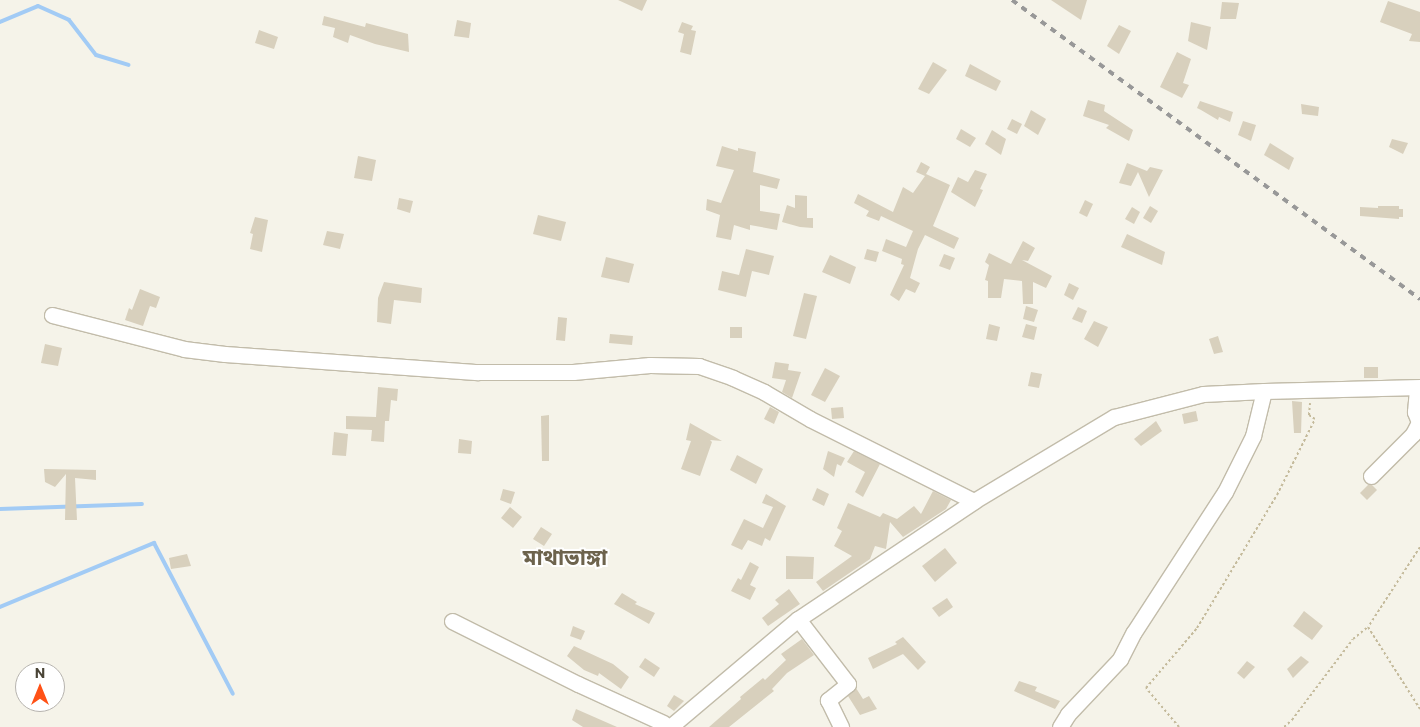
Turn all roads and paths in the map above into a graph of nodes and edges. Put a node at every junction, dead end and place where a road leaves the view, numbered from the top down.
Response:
1 (52, 315) dead end
2 (1419, 388) edge
3 (1315, 390) junction
4 (1264, 391) junction
5 (1371, 476) dead end
6 (974, 501) junction
7 (1420, 547) edge
8 (798, 619) junction
9 (452, 621) dead end
10 (1368, 627) junction
11 (1420, 709) edge
12 (666, 725) edge
13 (841, 727) edge
14 (1060, 727) edge
15 (1179, 727) edge
16 (1284, 727) edge

1 - 6 street
2 - 3 street
2 - 5 street
3 - 4 street
3 - 15 path
4 - 6 street
4 - 14 street
6 - 8 street
7 - 10 path
8 - 12 street
8 - 13 street
9 - 12 street
10 - 11 path
10 - 16 path

